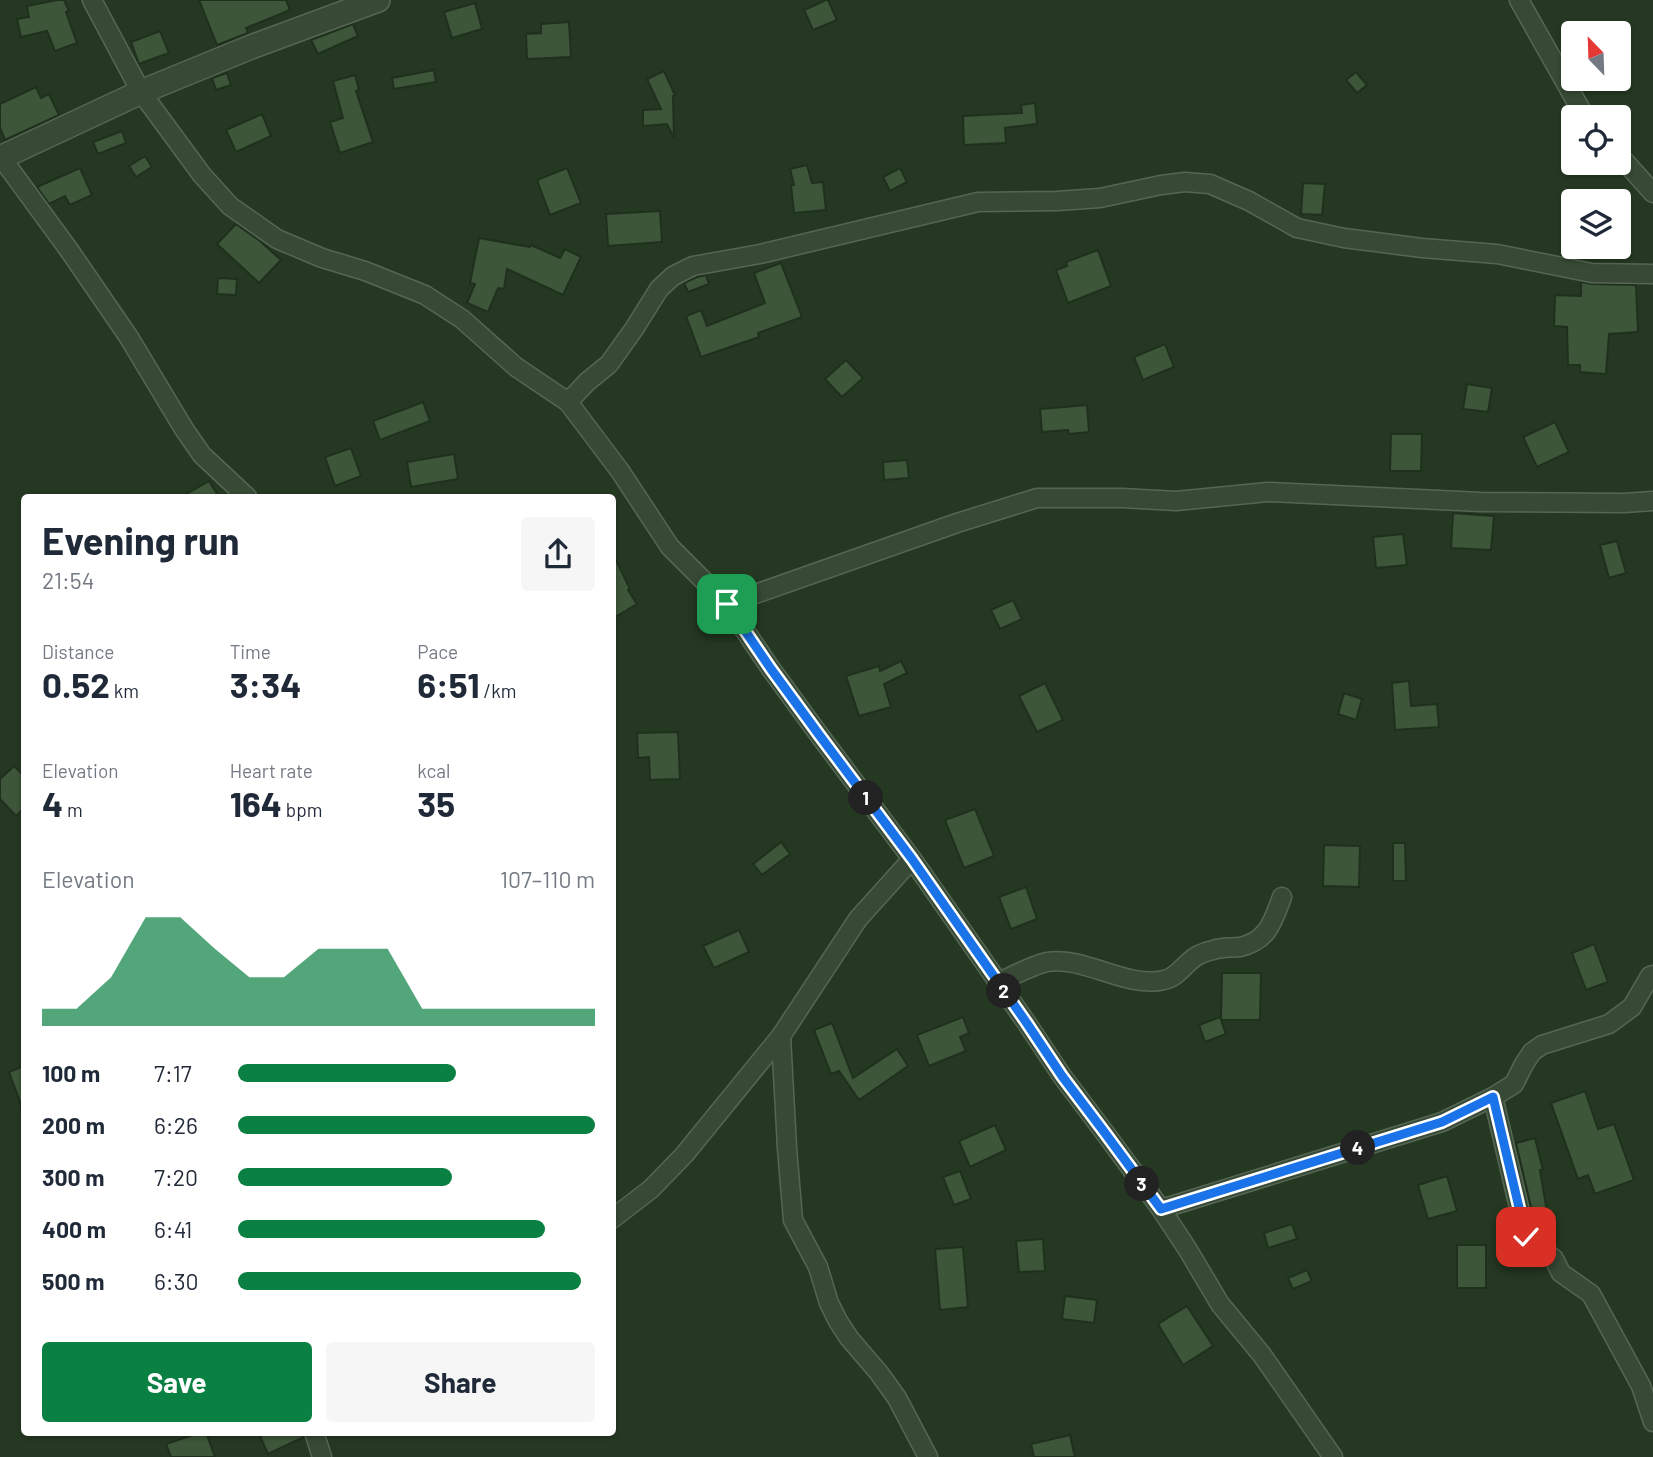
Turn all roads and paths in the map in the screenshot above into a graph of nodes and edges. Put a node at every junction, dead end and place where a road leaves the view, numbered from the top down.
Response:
1 (92, 0) edge
2 (377, 0) edge
3 (1519, 0) edge
4 (141, 92) junction
5 (1578, 105) edge
6 (0, 157) edge
7 (1631, 168) edge
8 (1653, 193) edge
9 (1653, 274) edge
10 (568, 402) junction
11 (244, 494) edge
12 (1653, 501) edge
13 (727, 604) junction
14 (912, 859) junction
15 (1282, 897) dead end
16 (1653, 975) edge
17 (998, 983) junction
18 (781, 1037) junction
19 (1493, 1097) junction
20 (1161, 1209) junction
21 (616, 1216) edge
22 (1653, 1422) edge
23 (315, 1436) edge
24 (322, 1457) edge
25 (928, 1457) edge
26 (1333, 1457) edge

1 - 4 street
2 - 4 street
3 - 5 street
4 - 6 street
4 - 10 street
6 - 11 street
7 - 8 street
9 - 10 street
10 - 13 street
12 - 13 street
13 - 14 street
14 - 17 street
14 - 18 street
15 - 17 street
16 - 19 street
17 - 20 street
18 - 21 street
18 - 25 street
19 - 20 street
19 - 22 street
20 - 26 street
23 - 24 street

